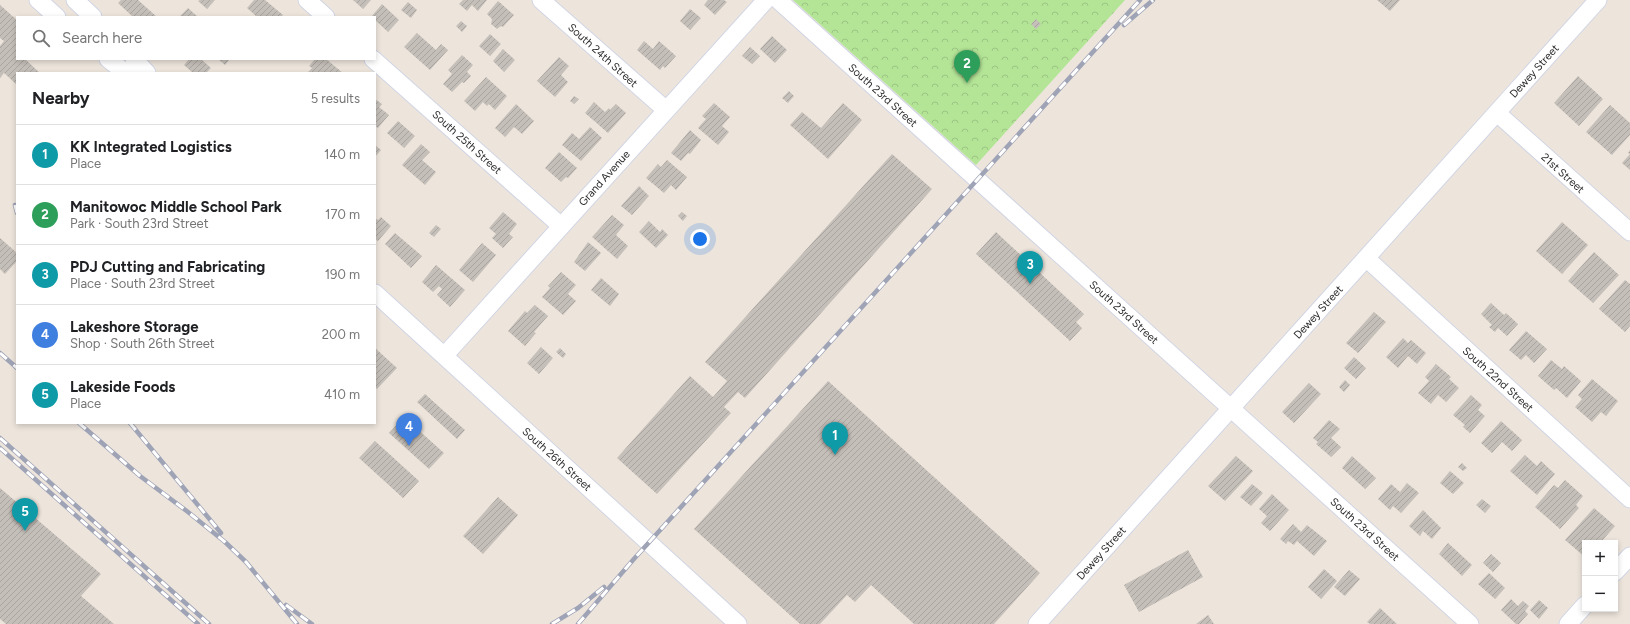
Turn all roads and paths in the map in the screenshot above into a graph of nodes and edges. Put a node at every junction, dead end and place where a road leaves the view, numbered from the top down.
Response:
1 (38, 0) edge
2 (75, 0) edge
3 (307, 0) edge
4 (541, 0) edge
5 (766, 0) edge
6 (778, 0) edge
7 (1598, 0) edge
8 (55, 16) edge
9 (92, 16) edge
10 (325, 16) edge
11 (109, 60) edge
12 (135, 60) edge
13 (374, 60) edge
14 (125, 72) edge
15 (146, 72) edge
16 (666, 110) junction
17 (1497, 113) junction
18 (561, 226) junction
19 (1630, 232) edge
20 (1367, 259) junction
21 (376, 294) edge
22 (444, 356) junction
23 (1231, 408) junction
24 (1630, 499) edge
25 (1630, 556) edge
26 (1618, 569) edge
27 (1582, 608) edge
28 (738, 624) edge
29 (1037, 624) edge
30 (1470, 624) edge
31 (1568, 624) edge

1 - 8 street
2 - 9 street
3 - 10 street
4 - 16 street, South 24th Street
5 - 16 street, Grand Avenue
6 - 23 street, South 23rd Street
7 - 17 street, Dewey Street
11 - 14 street
12 - 15 street
13 - 18 street, South 25th Street
16 - 18 street, Grand Avenue
17 - 19 street, 21st Street
17 - 20 street, Dewey Street
18 - 22 street, Grand Avenue
20 - 23 street, Dewey Street
20 - 24 street, South 22nd Street
21 - 22 street, South 26th Street
22 - 28 street, South 26th Street
23 - 29 street, Dewey Street
23 - 30 street, South 23rd Street
25 - 26 street
27 - 31 street

